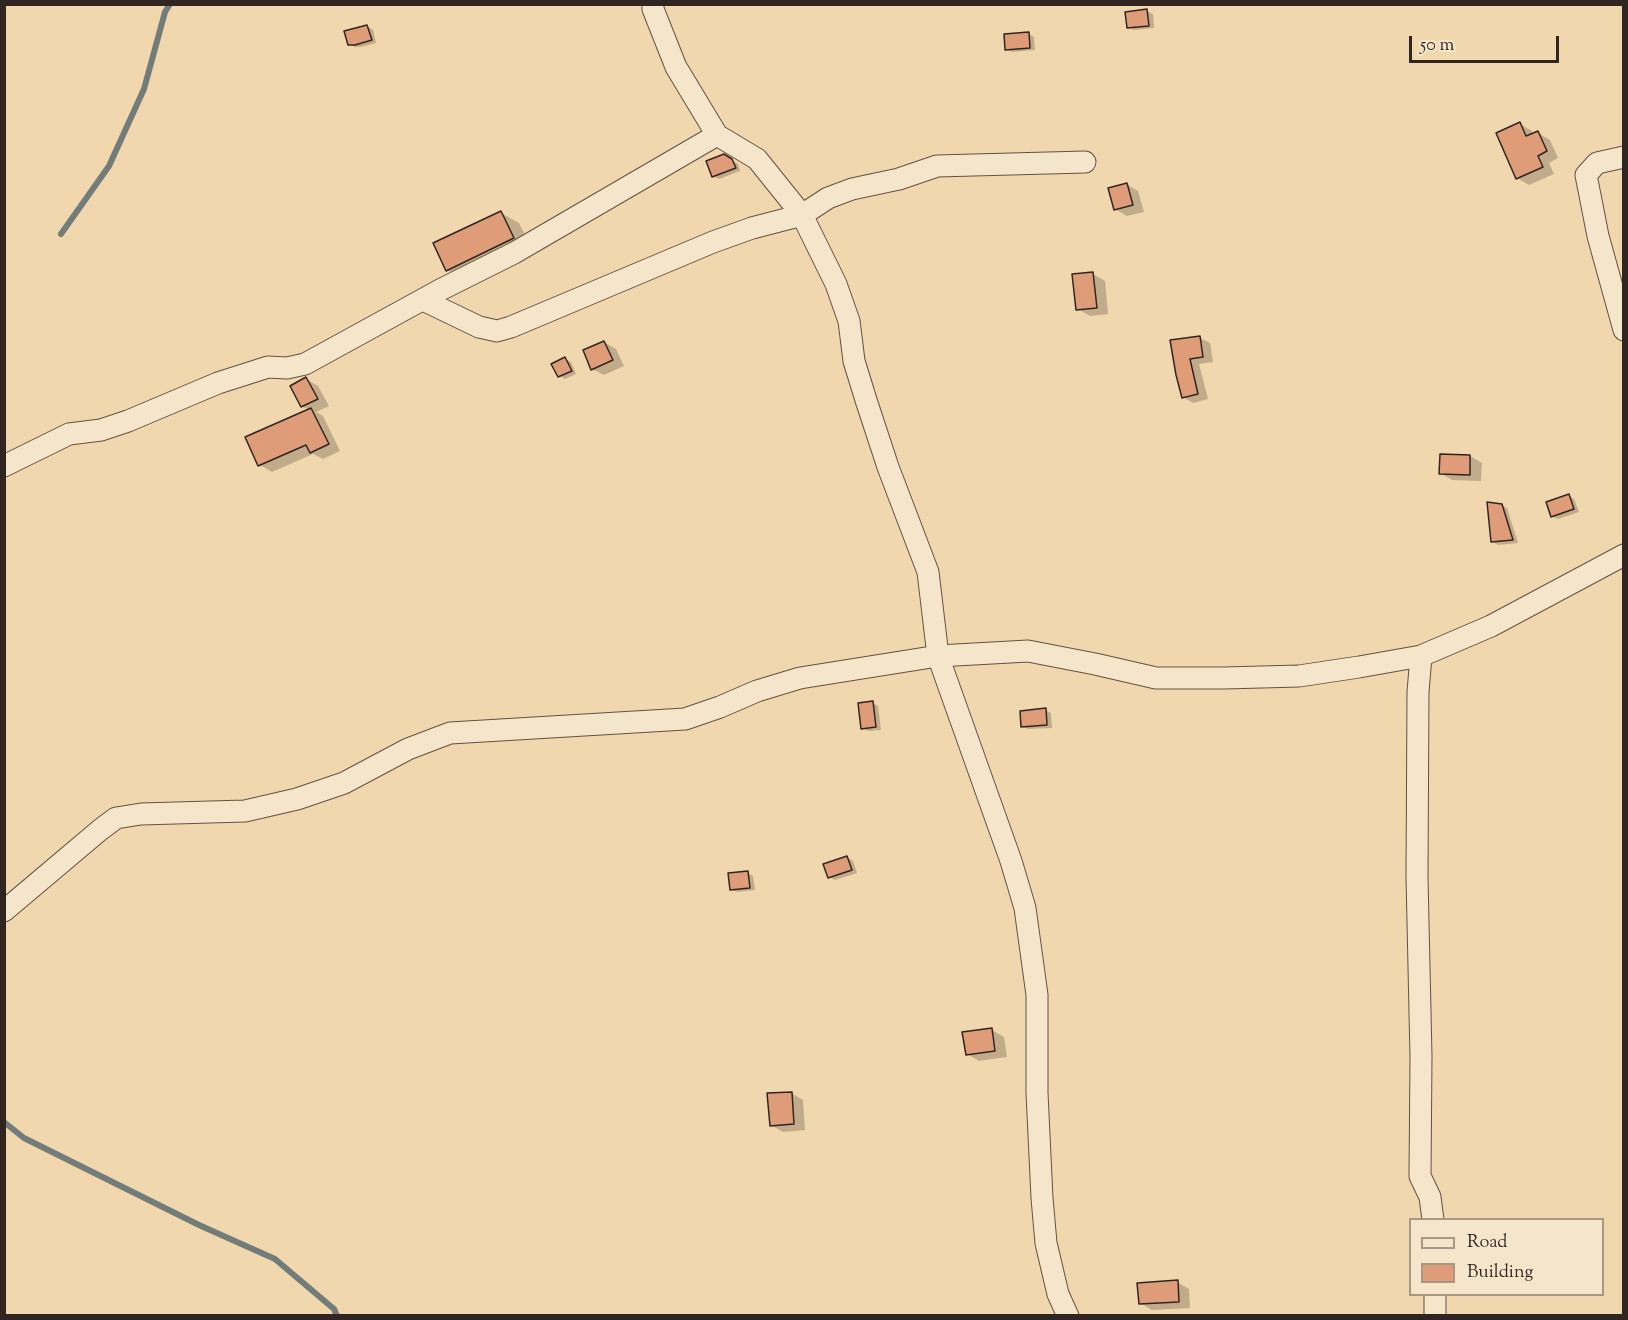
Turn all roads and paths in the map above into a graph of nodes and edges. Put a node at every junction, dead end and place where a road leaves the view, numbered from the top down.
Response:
1 (653, 4) edge
2 (717, 135) junction
3 (1623, 157) edge
4 (1085, 162) dead end
5 (802, 216) junction
6 (423, 300) junction
7 (1623, 330) edge
8 (4, 466) edge
9 (1623, 555) edge
10 (938, 656) junction
11 (1421, 656) junction
12 (4, 911) edge
13 (1433, 1218) edge
14 (1435, 1296) edge
15 (1068, 1316) edge
16 (1435, 1316) edge

1 - 2 street
2 - 5 street
2 - 6 street
3 - 7 street
4 - 5 street
5 - 6 street
5 - 10 street
6 - 8 street
9 - 11 street
10 - 11 street
10 - 12 street
10 - 15 street
11 - 13 street
14 - 16 street

